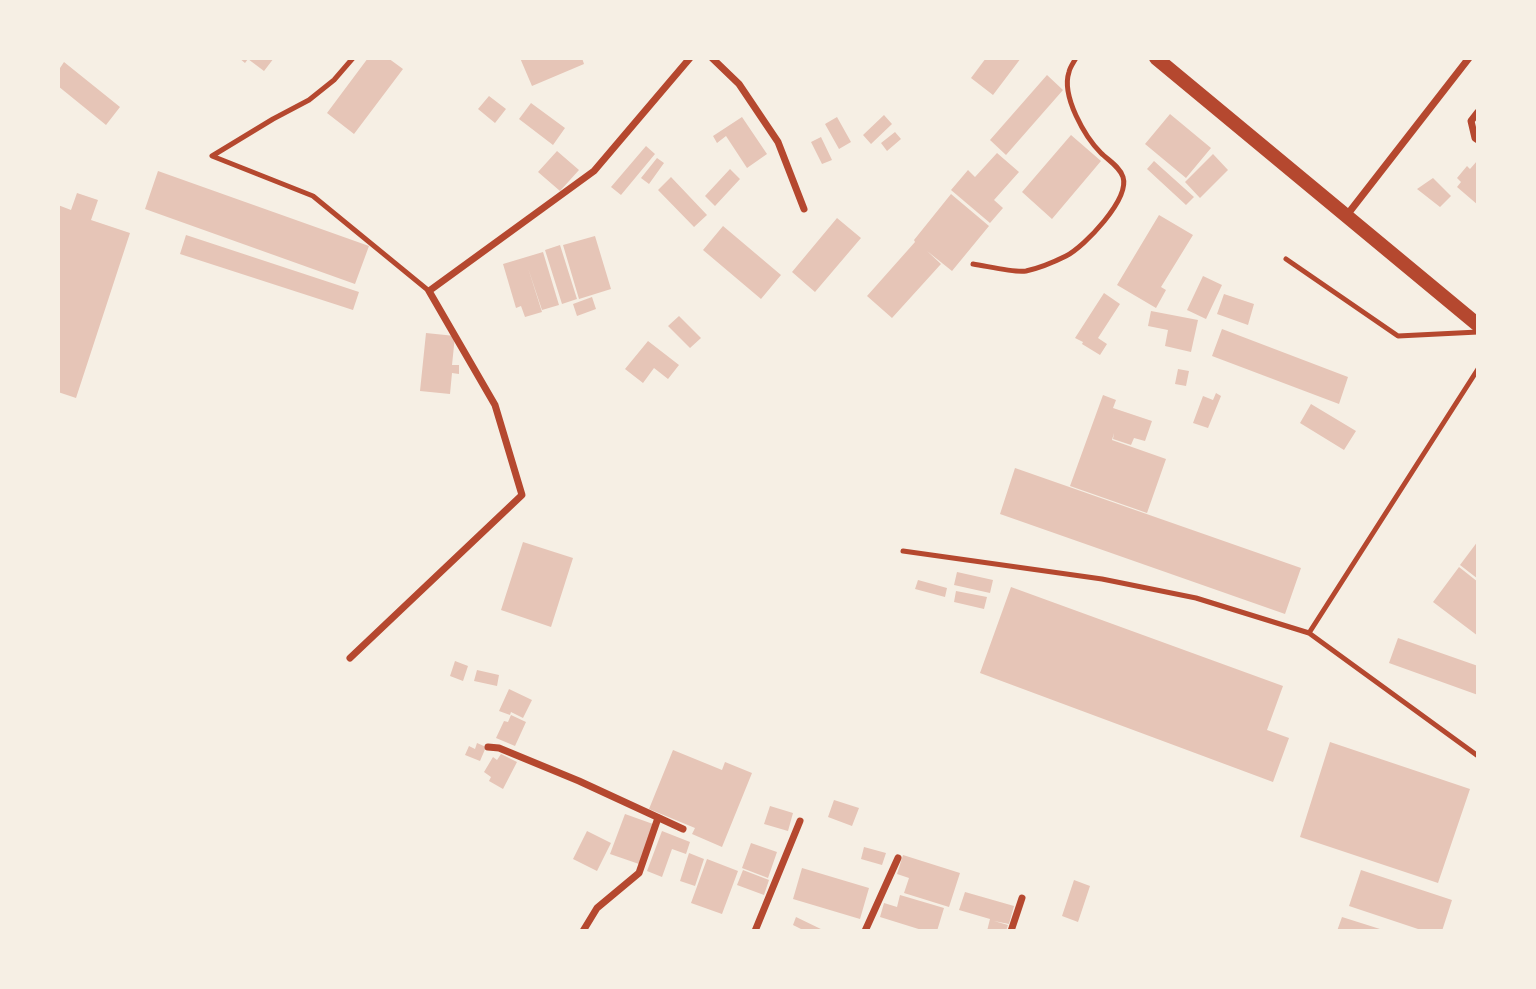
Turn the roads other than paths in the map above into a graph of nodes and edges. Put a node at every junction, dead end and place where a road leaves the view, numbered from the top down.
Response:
1 (353, 58) edge
2 (690, 58) edge
3 (712, 58) edge
4 (1076, 58) edge
5 (1156, 58) edge
6 (1469, 58) edge
7 (1478, 112) edge
8 (1478, 140) edge
9 (803, 209) dead end
10 (1347, 215) junction
11 (1286, 259) dead end
12 (973, 264) dead end
13 (429, 291) junction
14 (1478, 324) edge
15 (1478, 332) edge
16 (1478, 369) edge
17 (903, 551) dead end
18 (1309, 634) junction
19 (350, 658) dead end
20 (488, 747) dead end
21 (1478, 755) edge
22 (658, 818) junction
23 (800, 821) dead end
24 (683, 829) dead end
25 (898, 858) dead end
26 (1021, 898) dead end
27 (583, 931) edge
28 (755, 931) edge
29 (865, 931) edge
30 (1011, 931) edge

1 - 13 lane
2 - 13 street
3 - 9 street
4 - 12 lane
5 - 10 main road
6 - 10 street
7 - 8 street
10 - 14 main road
11 - 15 lane
13 - 19 street
16 - 18 lane
17 - 18 lane
18 - 21 lane
20 - 22 street
22 - 24 street
22 - 27 street
23 - 28 street
25 - 29 street
26 - 30 street

